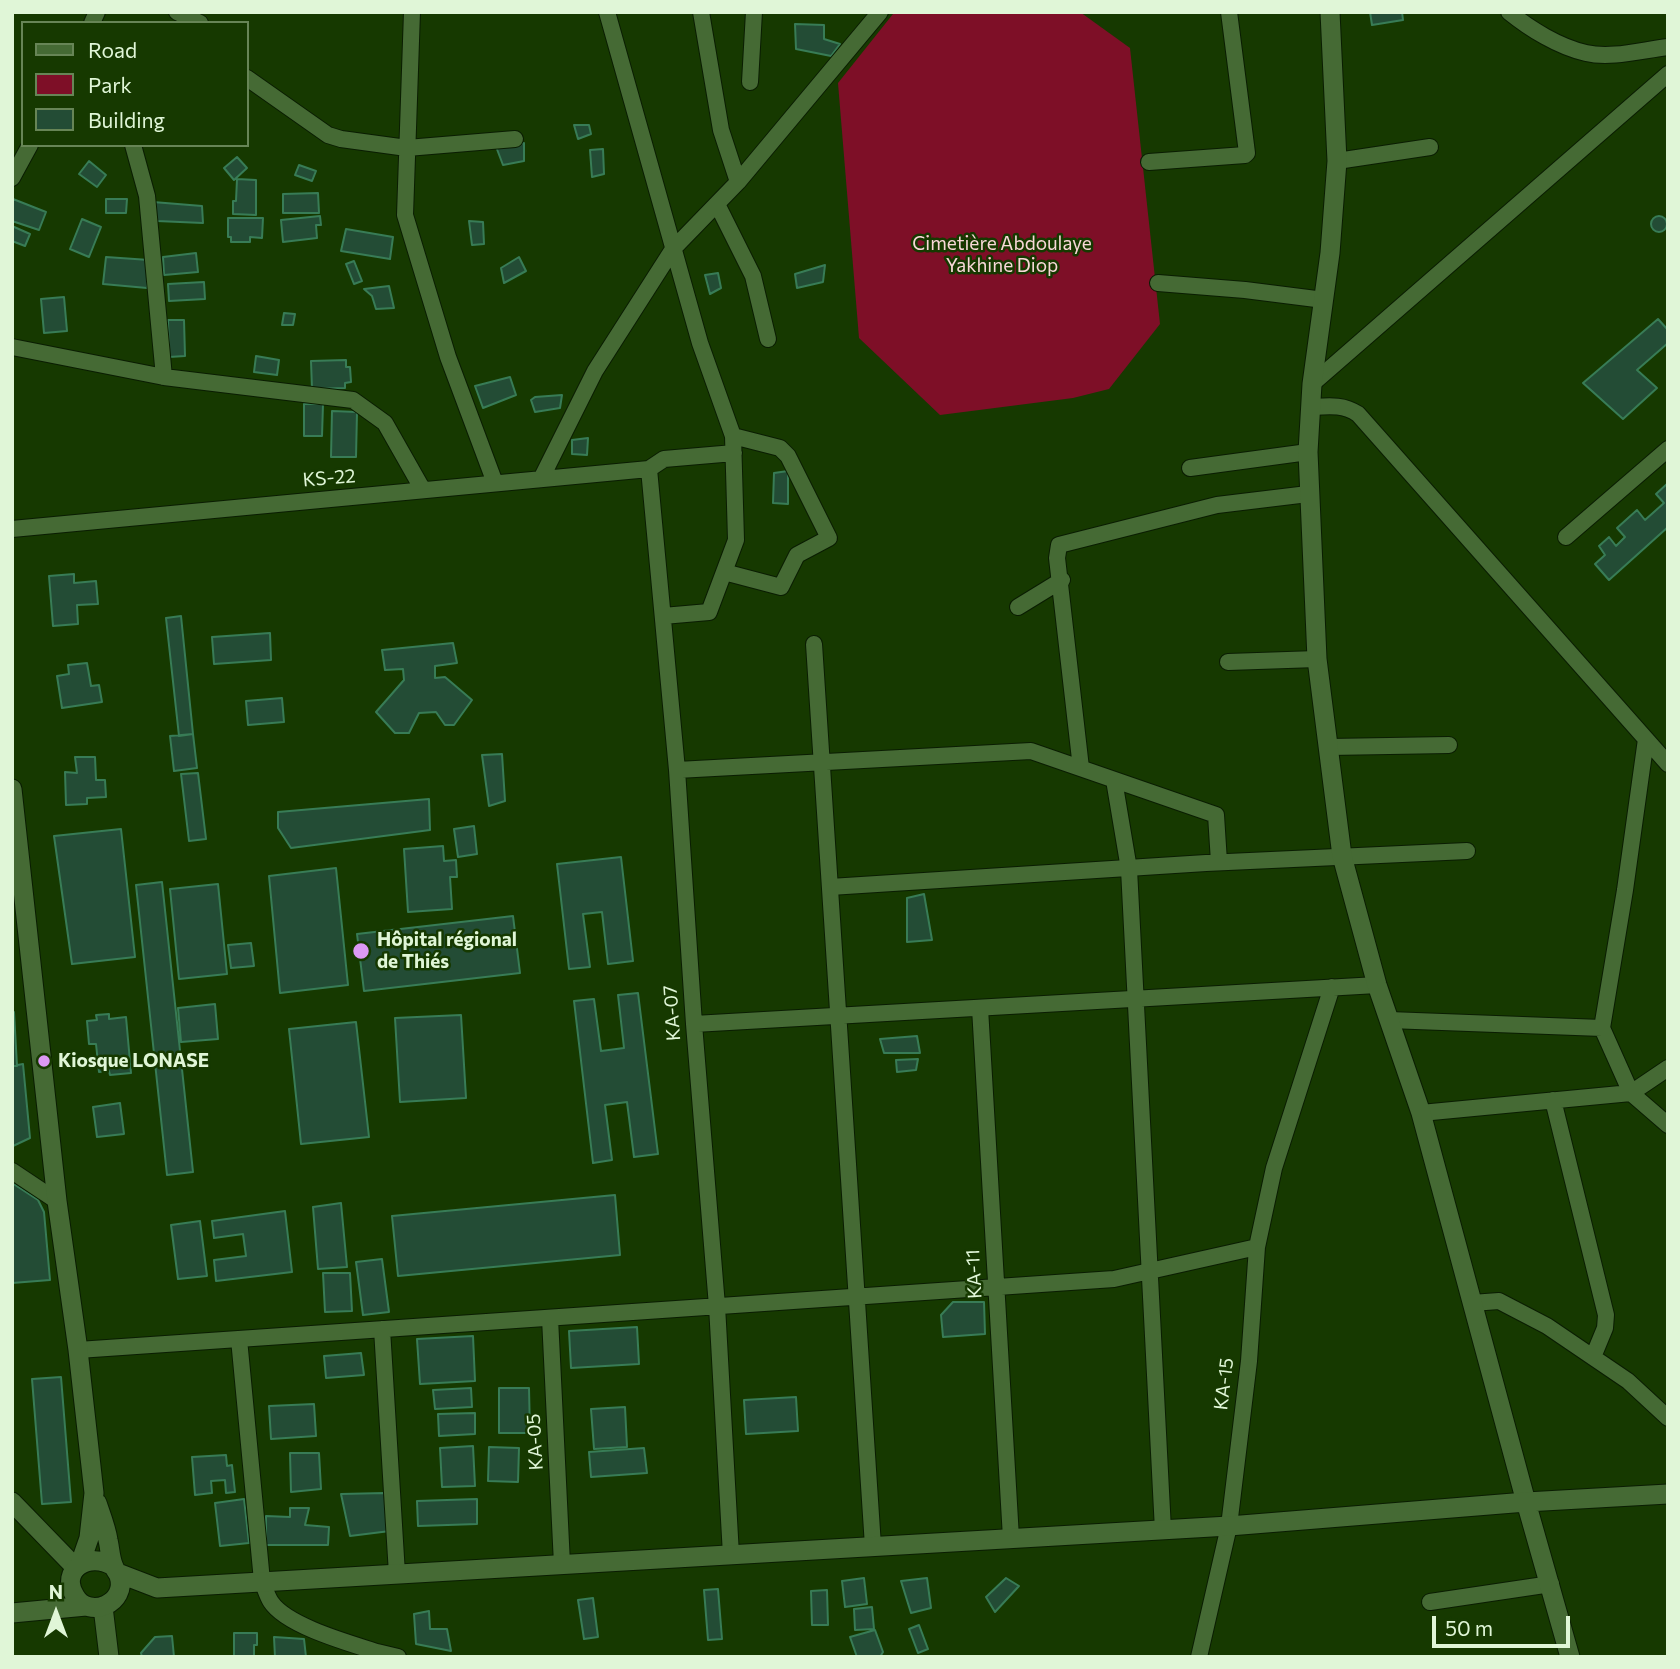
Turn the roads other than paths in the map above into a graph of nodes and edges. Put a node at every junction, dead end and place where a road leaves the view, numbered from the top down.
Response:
1 (177, 12) edge
2 (412, 12) edge
3 (607, 12) edge
4 (701, 12) edge
5 (754, 12) edge
6 (880, 12) edge
7 (1229, 12) edge
8 (1330, 12) edge
9 (1509, 12) edge
10 (196, 21) edge
11 (1668, 47) edge
12 (1668, 74) edge
13 (248, 79) edge
14 (750, 82) dead end
15 (515, 139) dead end
16 (29, 147) edge
17 (137, 147) edge
18 (1430, 147) dead end
19 (407, 148) junction
20 (1338, 161) junction
21 (1149, 162) dead end
22 (12, 178) edge
23 (738, 182) junction
24 (717, 204) junction
25 (673, 249) junction
26 (1158, 284) dead end
27 (1324, 300) junction
28 (768, 339) dead end
29 (12, 347) edge
30 (164, 377) junction
31 (1312, 384) junction
32 (1311, 407) junction
33 (733, 436) junction
34 (1668, 449) edge
35 (1308, 452) junction
36 (734, 453) junction
37 (1190, 468) dead end
38 (649, 469) junction
39 (541, 479) junction
40 (495, 483) junction
41 (423, 490) junction
42 (1308, 494) junction
43 (12, 529) edge
44 (1566, 537) dead end
45 (724, 572) junction
46 (1062, 580) junction
47 (1018, 607) dead end
48 (663, 616) junction
49 (814, 644) dead end
50 (1317, 659) junction
51 (1228, 662) dead end
52 (1646, 739) junction
53 (1449, 745) dead end
54 (1329, 747) junction
55 (822, 762) junction
56 (1668, 764) edge
57 (1081, 768) junction
58 (677, 770) junction
59 (1114, 780) junction
60 (12, 789) edge
61 (1466, 850) dead end
62 (1342, 856) junction
63 (1219, 862) junction
64 (1129, 869) junction
65 (830, 887) junction
66 (20, 927) edge
67 (1377, 985) junction
68 (1332, 988) junction
69 (1136, 999) junction
70 (981, 1008) junction
71 (839, 1016) junction
72 (1389, 1020) junction
73 (694, 1024) junction
74 (1602, 1028) junction
75 (1668, 1068) edge
76 (1631, 1093) junction
77 (1553, 1100) junction
78 (1421, 1113) junction
79 (1668, 1125) edge
80 (12, 1171) edge
81 (57, 1201) junction
82 (1257, 1247) junction
83 (1150, 1271) junction
84 (996, 1287) junction
85 (857, 1297) junction
86 (1472, 1303) junction
87 (717, 1306) junction
88 (550, 1318) junction
89 (382, 1329) junction
90 (239, 1339) junction
91 (78, 1350) junction
92 (1593, 1356) junction
93 (1668, 1418) edge
94 (94, 1493) junction
95 (1668, 1494) edge
96 (12, 1502) edge
97 (1526, 1502) junction
98 (1229, 1526) junction
99 (1163, 1530) junction
100 (1011, 1538) junction
101 (873, 1546) junction
102 (732, 1555) junction
103 (562, 1564) junction
104 (77, 1568) junction
105 (115, 1569) junction
106 (397, 1574) junction
107 (262, 1581) junction
108 (1551, 1584) junction
109 (174, 1587) junction
110 (1430, 1602) dead end
111 (99, 1606) junction
112 (19, 1612) edge
113 (378, 1654) edge
114 (110, 1657) edge
115 (398, 1657) edge
116 (1199, 1657) edge
117 (1570, 1657) edge

1 - 10 street
2 - 19 street
3 - 25 street
4 - 23 street
5 - 14 street
6 - 23 street
7 - 21 street
8 - 20 main road
9 - 11 street
12 - 31 street
13 - 19 street
15 - 19 street
16 - 22 street
17 - 30 street
18 - 20 street
19 - 40 street
20 - 27 main road
23 - 24 street
24 - 25 street
24 - 28 street
25 - 33 street
25 - 39 street
26 - 27 street
27 - 31 main road
29 - 30 street
30 - 41 street
31 - 32 main road
32 - 35 main road
32 - 52 street
33 - 36 street
33 - 45 street
34 - 44 street
35 - 37 street
35 - 42 main road
36 - 38 street, KS-22
36 - 45 street
38 - 39 street, KS-22
38 - 48 street, KA-07
39 - 40 street, KS-22
40 - 41 street, KS-22
41 - 43 street, KS-22
42 - 46 street
42 - 50 main road
45 - 48 street
46 - 47 street
46 - 57 street
48 - 58 street, KA-07
49 - 55 street
50 - 51 street
50 - 54 main road
52 - 56 street
52 - 74 street
53 - 54 street
54 - 62 main road
55 - 57 street
55 - 58 street
55 - 65 street
57 - 59 street
58 - 73 street, KA-07
59 - 63 street
59 - 64 street
60 - 66 main road
61 - 62 street
62 - 63 street
62 - 67 main road
63 - 64 street
64 - 65 street
64 - 69 street
65 - 71 street
66 - 81 main road
67 - 68 street
67 - 72 main road
68 - 69 street
68 - 82 street, KA-15
69 - 70 street
69 - 83 street
70 - 71 street
70 - 84 street, KA-11
71 - 73 street
71 - 85 street
72 - 74 street
72 - 78 main road
73 - 87 street, KA-07
74 - 76 street
75 - 76 street
76 - 77 street
76 - 79 street
77 - 78 street
77 - 92 street
78 - 86 main road
80 - 81 street
81 - 91 main road
82 - 83 street
82 - 98 street, KA-15
83 - 84 street
83 - 99 street
84 - 85 street
84 - 100 street, KA-11
85 - 87 street
85 - 101 street
86 - 92 street
86 - 97 main road
87 - 88 street
87 - 102 street, KA-07
88 - 89 street
88 - 103 street, KA-05
89 - 90 street
89 - 106 street
90 - 91 street
90 - 107 street
91 - 94 main road
92 - 93 street
94 - 104 main road
94 - 105 main road
95 - 97 main road
96 - 104 main road
97 - 98 main road
97 - 108 main road
98 - 99 main road
98 - 116 street, KA-15
99 - 100 main road
100 - 101 main road
101 - 102 main road
102 - 103 main road
103 - 106 main road
104 - 105 main road
104 - 111 main road
104 - 112 main road
105 - 109 main road
105 - 111 main road
106 - 107 main road
107 - 109 main road
107 - 113 street
108 - 110 street
108 - 117 main road
109 - 111 main road
111 - 112 main road
111 - 114 main road
113 - 115 street

